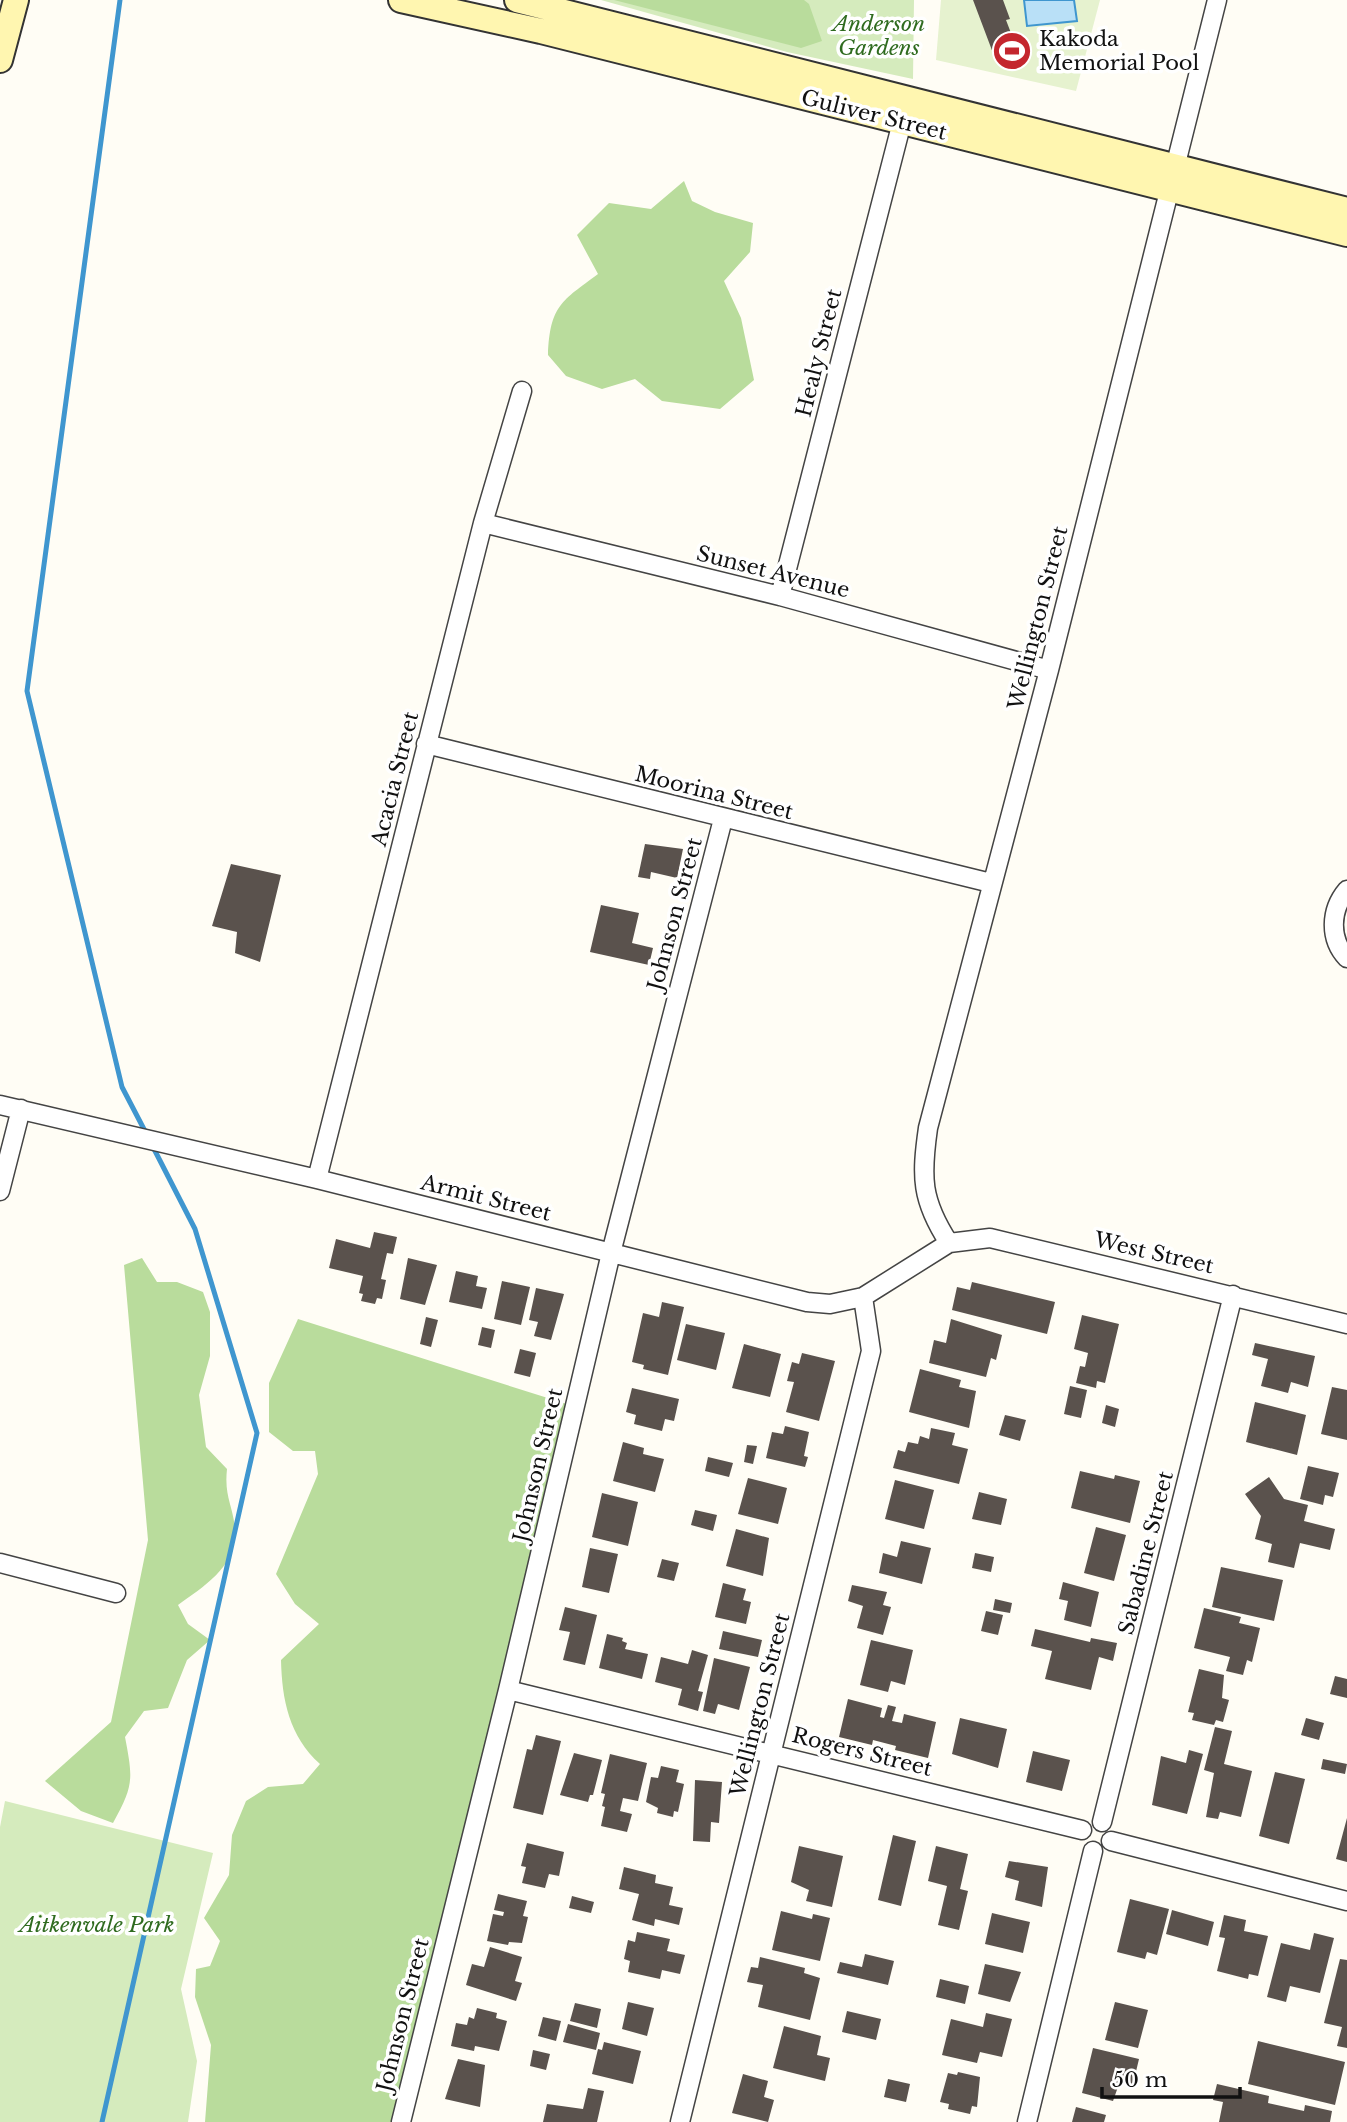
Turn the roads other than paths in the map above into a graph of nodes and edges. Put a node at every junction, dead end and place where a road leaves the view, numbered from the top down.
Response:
1 (16, 0) edge
2 (401, 0) edge
3 (517, 0) edge
4 (1217, 0) edge
5 (0, 60) edge
6 (902, 121) junction
7 (1172, 177) junction
8 (1347, 210) edge
9 (1347, 234) edge
10 (522, 391) dead end
11 (483, 523) junction
12 (780, 596) junction
13 (1049, 670) junction
14 (426, 744) junction
15 (723, 819) junction
16 (991, 883) junction
17 (1347, 890) edge
18 (1347, 958) edge
19 (0, 1105) edge
20 (21, 1109) junction
21 (317, 1179) junction
22 (0, 1191) edge
23 (949, 1243) junction
24 (611, 1253) junction
25 (1233, 1295) junction
26 (863, 1297) junction
27 (1347, 1324) edge
28 (0, 1563) edge
29 (116, 1593) dead end
30 (508, 1690) junction
31 (772, 1753) junction
32 (1102, 1822) junction
33 (1082, 1830) junction
34 (1111, 1840) junction
35 (1093, 1851) junction
36 (1347, 1901) edge
37 (401, 2122) edge
38 (680, 2122) edge
39 (1027, 2122) edge

1 - 5 main road
2 - 6 main road, Guliver Street
3 - 7 main road, Guliver Street
4 - 7 street, Wellington Street
6 - 7 main road, Guliver Street
6 - 12 street, Healy Street
7 - 8 main road, Guliver Street
7 - 9 main road, Guliver Street
7 - 13 street, Wellington Street
10 - 11 street, Acacia Street
11 - 12 street, Sunset Avenue
11 - 14 street, Acacia Street
12 - 13 street, Sunset Avenue
13 - 16 street, Wellington Street
14 - 15 street, Moorina Street
14 - 21 street, Acacia Street
15 - 16 street, Moorina Street
15 - 24 street, Johnson Street
16 - 23 street, Wellington Street
17 - 18 street
19 - 20 street, Armit Street
20 - 21 street, Armit Street
20 - 22 street
21 - 24 street, Armit Street
23 - 25 street, West Street
23 - 26 street, Armit Street
24 - 26 street, Armit Street
24 - 30 street, Johnson Street
25 - 27 street, West Street
25 - 32 street, Sabadine Street
26 - 31 street, Wellington Street
28 - 29 street
30 - 31 street, Rogers Street
30 - 37 street, Johnson Street
31 - 33 street, Rogers Street
31 - 38 street, Wellington Street
32 - 33 street
32 - 34 street
33 - 35 street
34 - 35 street
34 - 36 street
35 - 39 street

